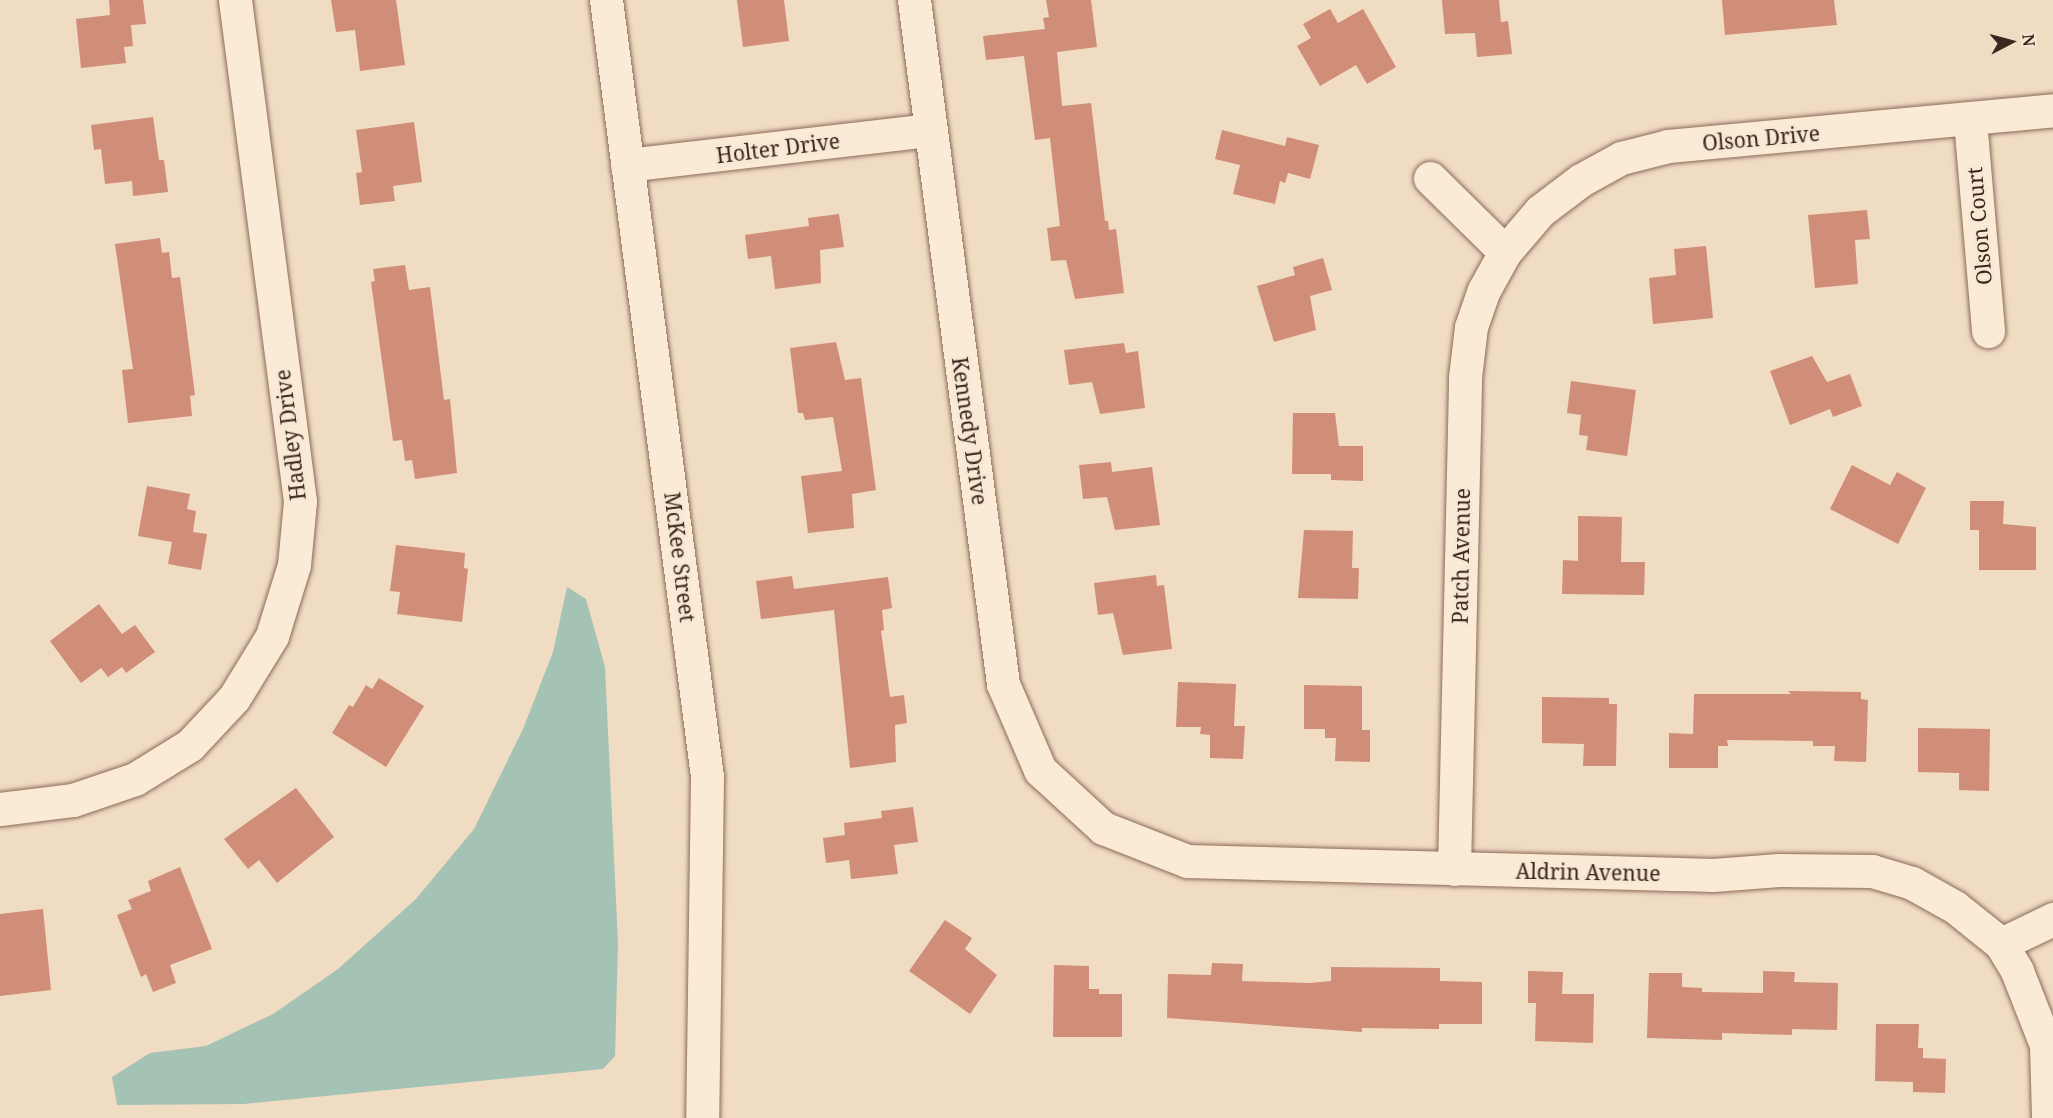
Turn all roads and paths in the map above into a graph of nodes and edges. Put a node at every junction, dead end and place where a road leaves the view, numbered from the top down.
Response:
1 (235, 0) edge
2 (606, 0) edge
3 (914, 0) edge
4 (2053, 111) edge
5 (1970, 120) junction
6 (929, 130) junction
7 (627, 165) junction
8 (1430, 178) dead end
9 (1505, 252) junction
10 (1988, 331) dead end
11 (0, 809) edge
12 (1103, 828) joint
13 (1454, 868) junction
14 (2053, 919) edge
15 (2001, 944) junction
16 (702, 1118) edge
17 (2048, 1118) edge

1 - 11 street, Hadley Drive
2 - 7 street, McKee Street
3 - 6 street, Kennedy Drive
4 - 5 street, Olson Drive
5 - 9 street, Olson Drive
5 - 10 street, Olson Court
6 - 7 street, Holter Drive
6 - 12 street, Kennedy Drive
7 - 16 street, McKee Street
8 - 9 street
9 - 13 street, Patch Avenue
12 - 13 street, Aldrin Avenue
13 - 15 street, Aldrin Avenue
14 - 15 street
15 - 17 street

